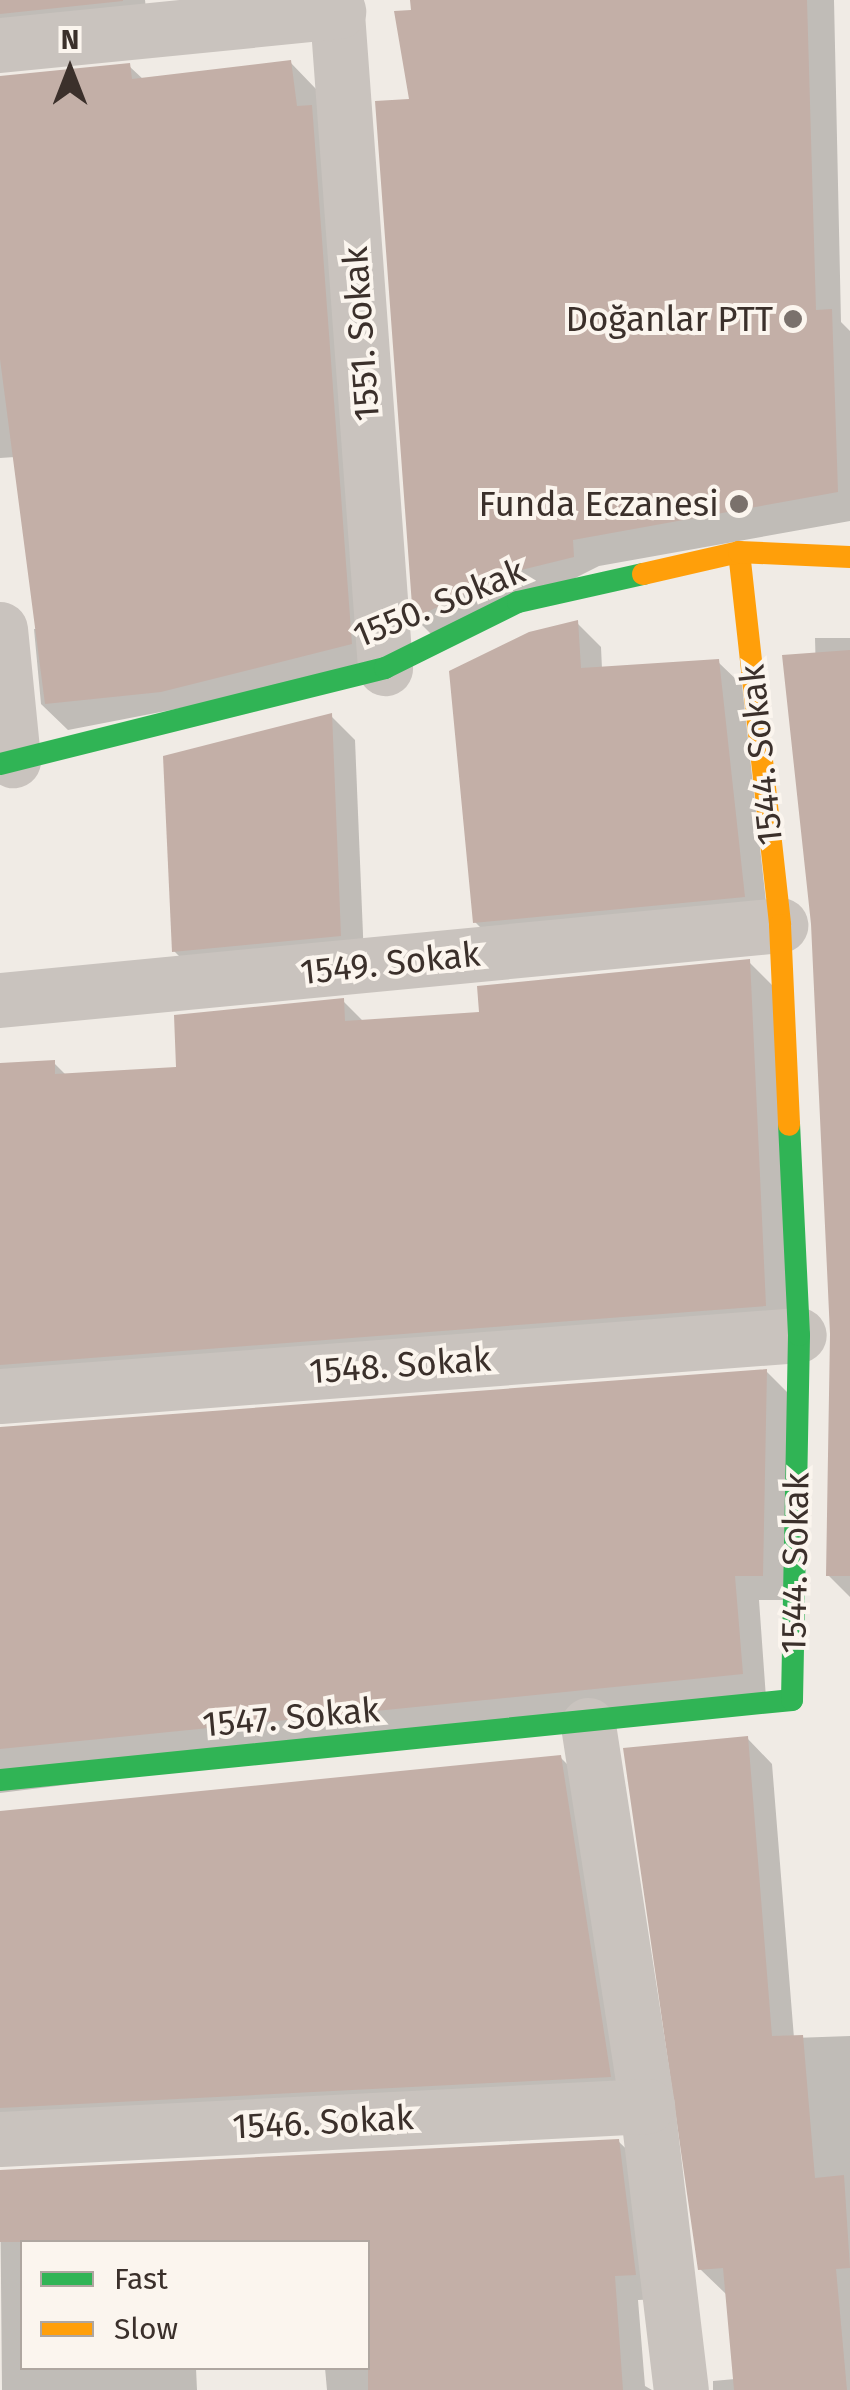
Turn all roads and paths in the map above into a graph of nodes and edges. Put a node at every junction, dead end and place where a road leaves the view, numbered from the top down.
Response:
1 (337, 6) edge
2 (0, 44) edge
3 (738, 552) junction
4 (850, 557) edge
5 (0, 630) edge
6 (385, 668) junction
7 (7, 762) edge
8 (780, 925) junction
9 (0, 1000) edge
10 (799, 1335) junction
11 (0, 1396) edge
12 (588, 1725) junction
13 (0, 1780) edge
14 (647, 2106) junction
15 (0, 2139) edge
16 (681, 2390) edge

1 - 2 street
1 - 6 street, 1551. Sokak
3 - 4 street, 1550. Sokak
3 - 6 street, 1550. Sokak
3 - 8 street, 1544. Sokak
5 - 7 street
6 - 7 street, 1550. Sokak
8 - 9 street, 1549. Sokak
8 - 10 street, 1544. Sokak
10 - 11 street, 1548. Sokak
10 - 12 street, 1544. Sokak
12 - 13 street, 1547. Sokak
12 - 14 street
14 - 15 street, 1546. Sokak
14 - 16 street

